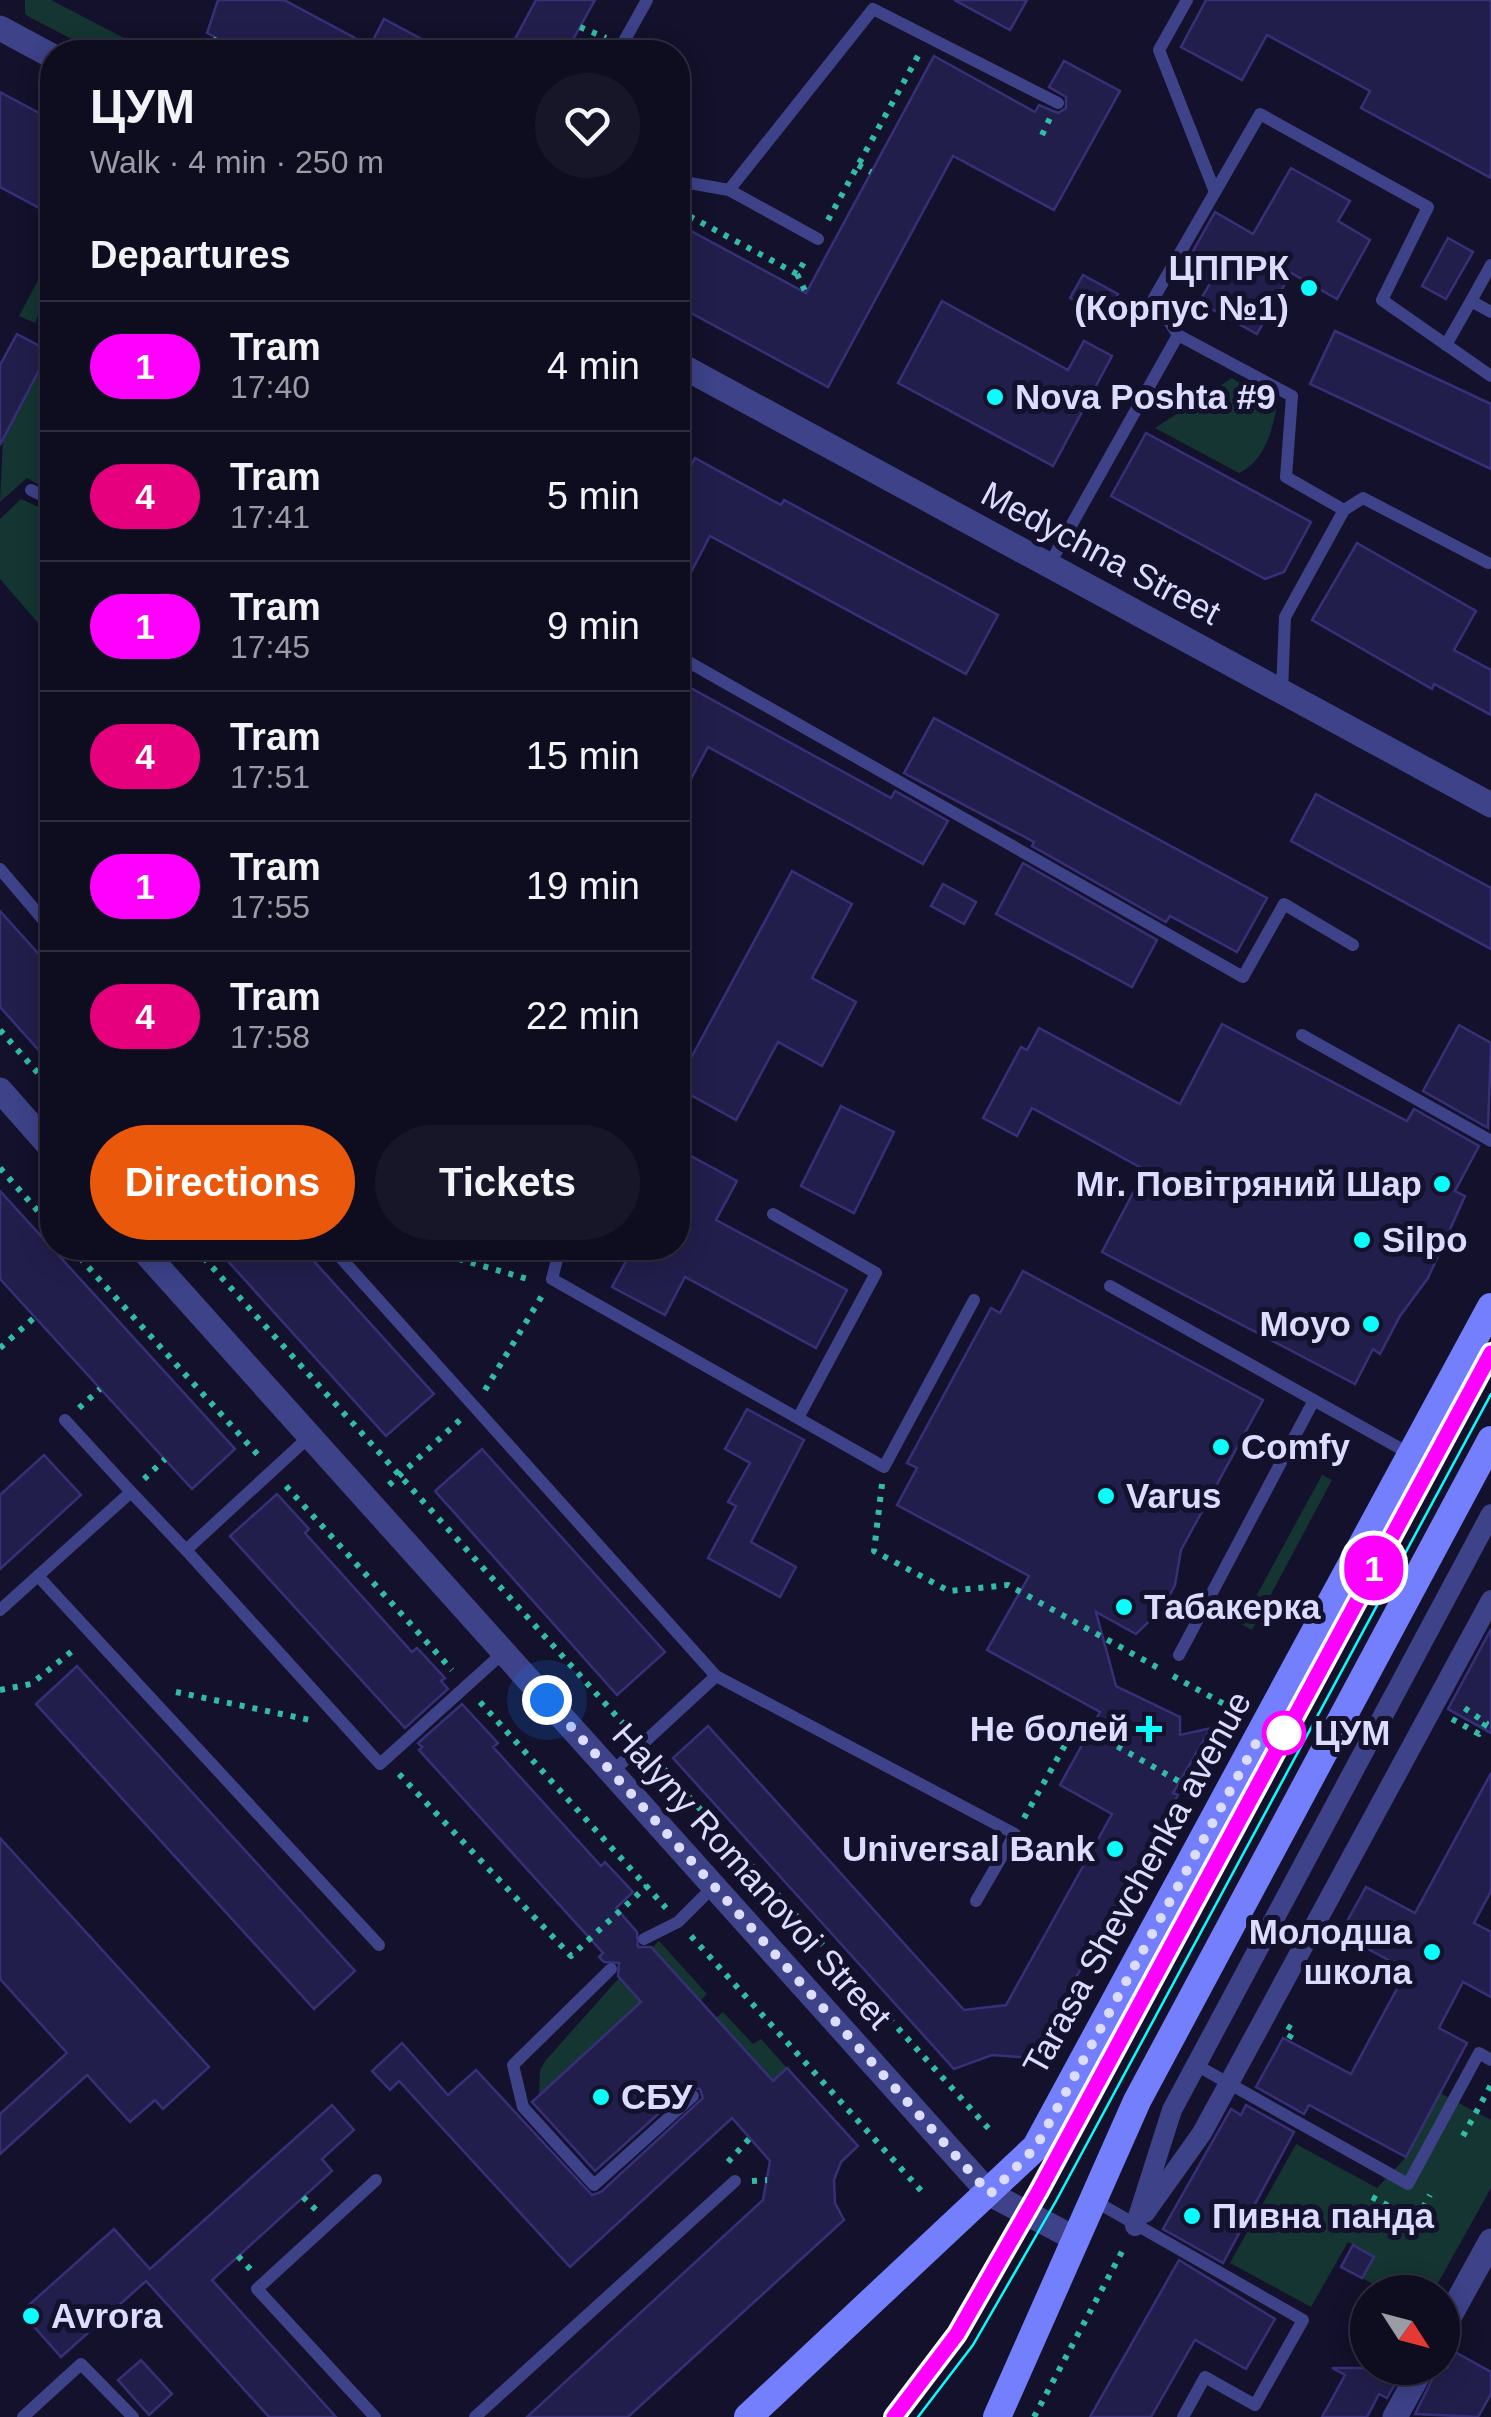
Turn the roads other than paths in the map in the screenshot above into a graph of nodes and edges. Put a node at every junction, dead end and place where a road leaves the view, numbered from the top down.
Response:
1 (646, 0) edge
2 (1187, 0) edge
3 (0, 28) edge
4 (624, 40) edge
5 (40, 50) edge
6 (1058, 104) dead end
7 (690, 183) edge
8 (729, 190) junction
9 (1215, 192) junction
10 (818, 239) road end
11 (1491, 264) edge
12 (1471, 301) junction
13 (1491, 312) edge
14 (1178, 335) junction
15 (1446, 345) junction
16 (690, 373) edge
17 (1491, 376) edge
18 (30, 490) dead end
19 (40, 495) edge
20 (1344, 510) junction
21 (1488, 563) dead end
22 (1050, 565) junction
23 (690, 663) edge
24 (1282, 692) junction
25 (1491, 805) edge
26 (0, 869) edge
27 (40, 916) edge
28 (1354, 945) dead end
29 (1302, 1035) dead end
30 (0, 1090) edge
31 (40, 1135) edge
32 (1491, 1141) edge
33 (773, 1214) dead end
34 (152, 1260) edge
35 (343, 1260) edge
36 (557, 1260) edge
37 (1110, 1286) dead end
38 (974, 1300) dead end
39 (1491, 1307) edge
40 (1314, 1400) junction
41 (798, 1418) junction
42 (65, 1420) dead end
43 (310, 1436) junction
44 (1491, 1440) edge
45 (1412, 1455) junction
46 (131, 1492) junction
47 (1491, 1514) edge
48 (186, 1550) junction
49 (38, 1576) junction
50 (1491, 1600) edge
51 (0, 1610) edge
52 (504, 1652) junction
53 (1179, 1655) dead end
54 (716, 1676) junction
55 (612, 1772) junction
56 (714, 1886) junction
57 (976, 1901) dead end
58 (644, 1939) dead end
59 (379, 1945) dead end
60 (611, 1969) dead end
61 (1491, 2060) edge
62 (1196, 2066) junction
63 (1229, 2084) junction
64 (693, 2096) dead end
65 (376, 2180) dead end
66 (735, 2182) dead end
67 (990, 2194) junction
68 (1093, 2200) junction
69 (1135, 2226) junction
70 (1076, 2239) junction
71 (1491, 2241) edge
72 (1460, 2297) edge
73 (1413, 2385) edge
74 (759, 2414) edge
75 (23, 2417) edge
76 (133, 2417) edge
77 (375, 2417) edge
78 (475, 2417) edge
79 (997, 2417) edge
80 (1183, 2417) edge
81 (1395, 2417) edge

1 - 4 lane
2 - 9 lane
3 - 5 street
6 - 8 lane
7 - 8 lane
8 - 10 lane
9 - 14 lane
9 - 15 lane
11 - 12 lane
12 - 13 lane
12 - 15 lane
14 - 20 lane
14 - 22 lane
15 - 17 lane
16 - 22 street, Medychna Street
18 - 19 lane
20 - 21 lane
20 - 24 lane
22 - 24 street, Medychna Street
23 - 28 lane
24 - 25 street, Medychna Street
26 - 27 lane
29 - 32 lane
30 - 31 street
33 - 41 lane
34 - 43 street, Halyny Romanovoi Street
35 - 54 lane
36 - 41 lane
37 - 40 lane
38 - 41 lane
39 - 45 main road, Tarasa Shevchenka avenue
40 - 45 lane
40 - 53 lane
42 - 46 lane
43 - 48 lane
43 - 52 street, Halyny Romanovoi Street
44 - 68 main road
45 - 67 main road, Tarasa Shevchenka avenue
46 - 48 lane
46 - 49 lane
47 - 62 street
48 - 52 lane
49 - 51 lane
49 - 59 lane
50 - 63 street
52 - 55 street, Halyny Romanovoi Street
54 - 55 lane
54 - 57 lane
55 - 56 street, Halyny Romanovoi Street
56 - 58 lane
56 - 67 street, Halyny Romanovoi Street
60 - 64 lane
61 - 63 lane
62 - 63 lane
62 - 69 street
63 - 69 street
65 - 77 lane
66 - 78 lane
67 - 70 street
67 - 74 main road, Tarasa Shevchenka avenue
68 - 69 lane
68 - 70 main road
69 - 80 lane
70 - 79 main road
71 - 72 street
73 - 81 street
75 - 76 lane

